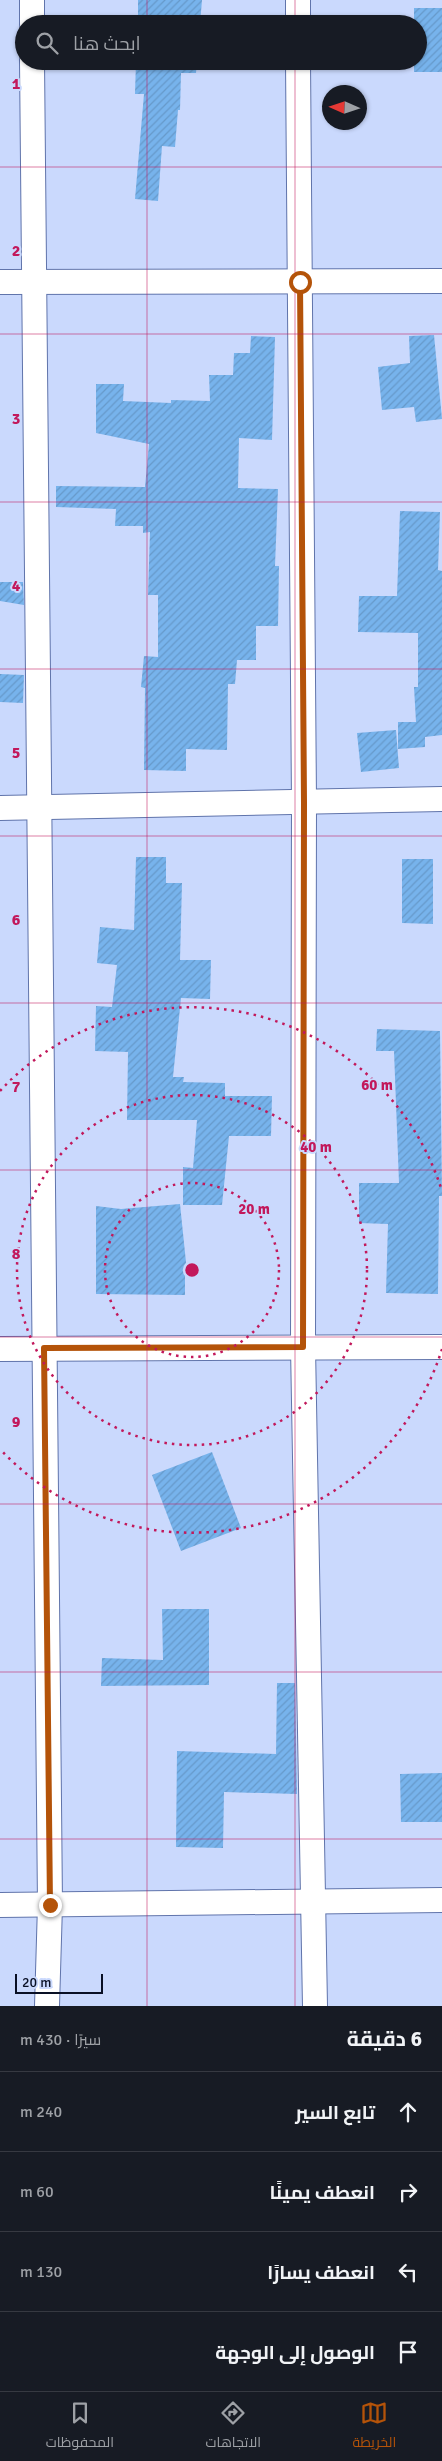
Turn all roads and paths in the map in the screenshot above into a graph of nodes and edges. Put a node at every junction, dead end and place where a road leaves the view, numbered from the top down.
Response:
1 (32, 0) edge
2 (298, 0) edge
3 (32, 15) edge
4 (298, 15) edge
5 (32, 70) edge
6 (298, 70) edge
7 (442, 281) edge
8 (0, 282) edge
9 (34, 282) junction
10 (300, 282) junction
11 (442, 799) edge
12 (304, 802) junction
13 (0, 808) edge
14 (38, 808) junction
15 (442, 1346) edge
16 (303, 1347) junction
17 (0, 1348) edge
18 (44, 1348) junction
19 (442, 1900) edge
20 (313, 1902) junction
21 (0, 1905) edge
22 (50, 1905) junction
23 (47, 2006) edge
24 (315, 2006) edge

1 - 3 street
2 - 4 street
5 - 9 street
6 - 10 street
7 - 10 street
8 - 9 street
9 - 10 street
9 - 14 street
10 - 12 street
11 - 12 street
12 - 14 street
12 - 16 street
13 - 14 street
14 - 18 street
15 - 16 street
16 - 18 street
16 - 20 street
17 - 18 street
18 - 22 street
19 - 20 street
20 - 22 street
20 - 24 street
21 - 22 street
22 - 23 street

